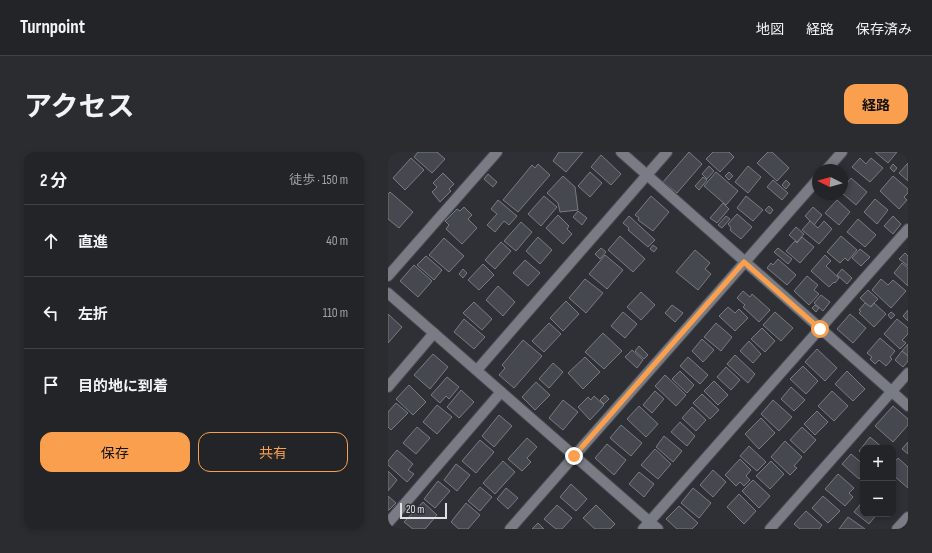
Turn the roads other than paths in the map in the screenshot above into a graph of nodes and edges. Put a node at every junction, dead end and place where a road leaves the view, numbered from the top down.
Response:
1 (497, 152) edge
2 (621, 152) edge
3 (667, 152) edge
4 (842, 152) edge
5 (831, 164) edge
6 (647, 175) junction
7 (812, 186) edge
8 (908, 229) edge
9 (744, 262) junction
10 (388, 276) edge
11 (388, 293) edge
12 (820, 329) junction
13 (434, 333) junction
14 (477, 370) junction
15 (908, 373) edge
16 (388, 387) edge
17 (892, 391) junction
18 (501, 392) junction
19 (908, 406) edge
20 (574, 456) junction
21 (908, 517) edge
22 (388, 523) edge
23 (646, 525) edge
24 (510, 529) edge
25 (658, 529) edge
26 (770, 529) edge
27 (898, 529) edge

1 - 10 street
2 - 6 street
3 - 6 street
4 - 5 street
6 - 9 street
6 - 14 street
7 - 9 street
8 - 12 street
9 - 12 street
9 - 20 street
11 - 13 street
12 - 17 street
12 - 23 street
13 - 14 street
13 - 16 street
14 - 18 street
15 - 17 street
17 - 19 street
17 - 26 street
18 - 20 street
18 - 22 street
20 - 23 street
20 - 24 street
21 - 27 street
23 - 25 street

